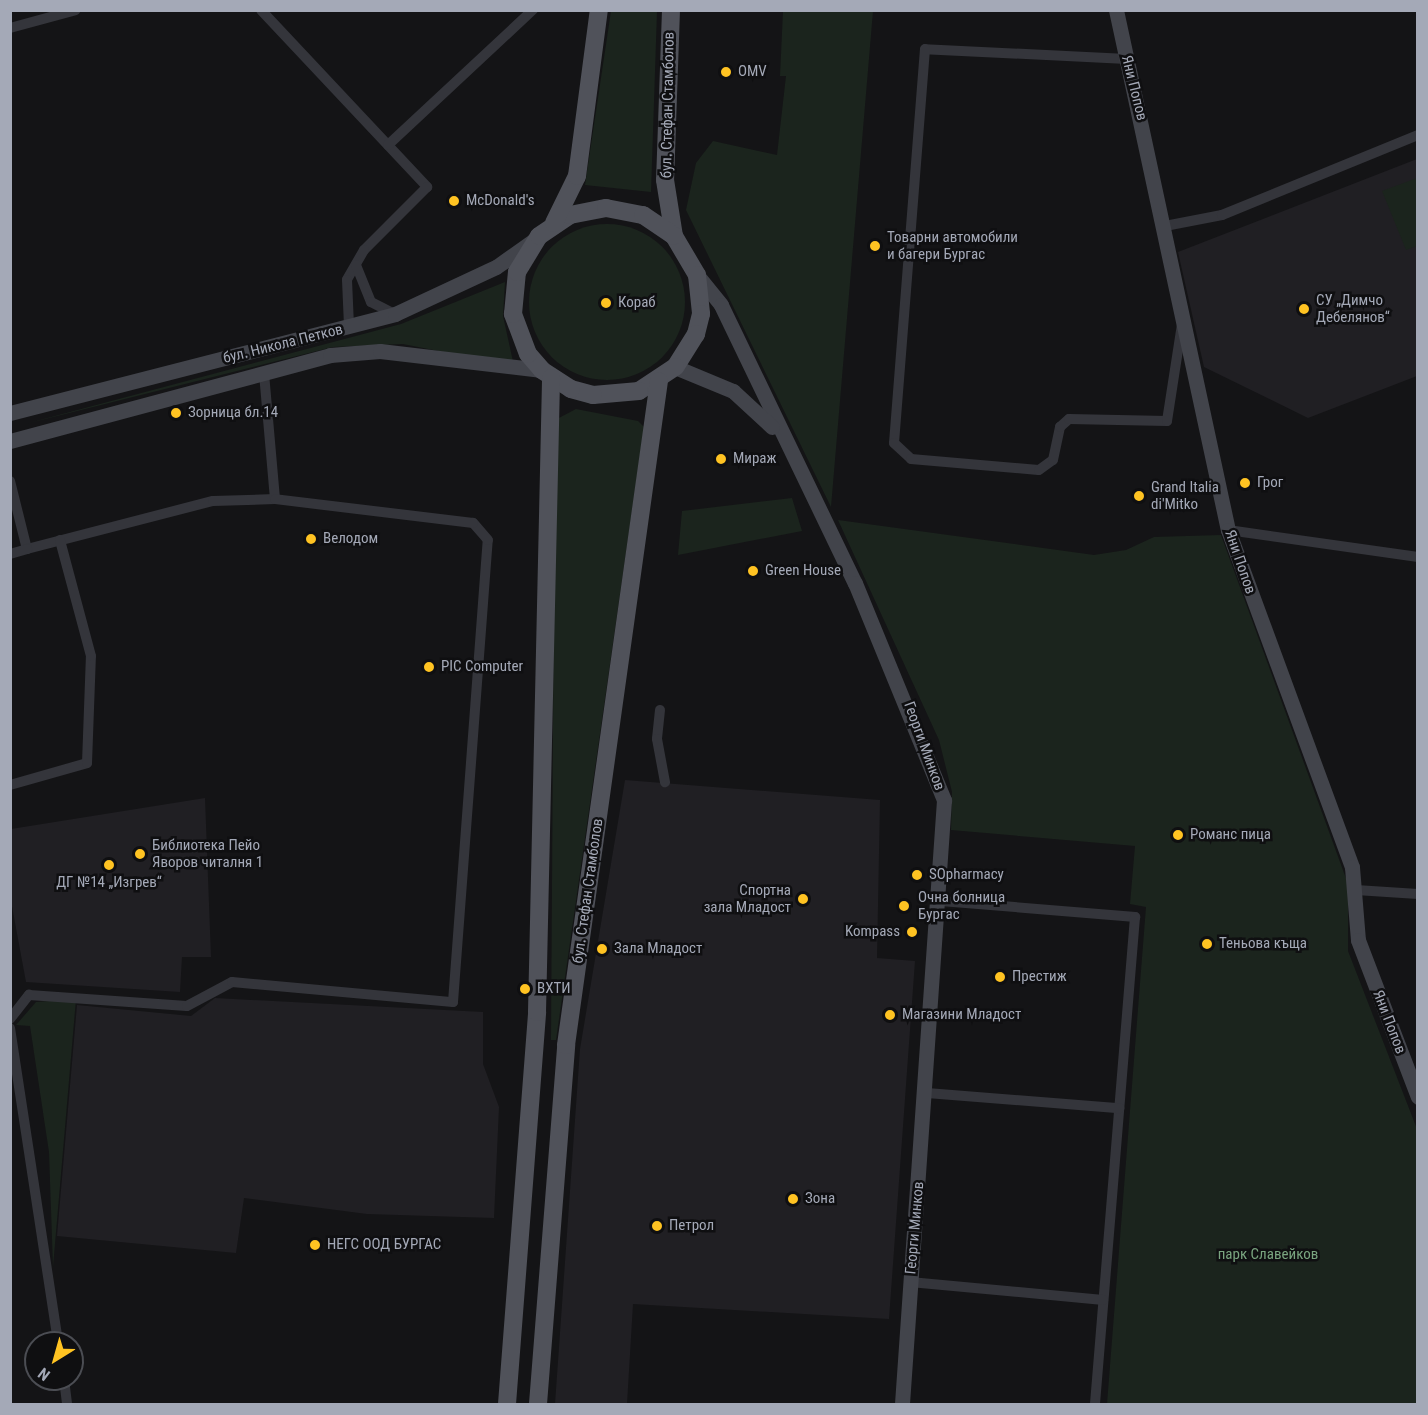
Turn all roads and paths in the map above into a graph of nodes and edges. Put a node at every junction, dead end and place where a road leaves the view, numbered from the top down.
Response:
1 (76, 10) edge
2 (261, 10) edge
3 (533, 10) edge
4 (599, 10) edge
5 (1116, 10) edge
6 (671, 12) edge
7 (10, 28) edge
8 (1127, 59) junction
9 (1418, 135) edge
10 (388, 145) junction
11 (553, 224) junction
12 (1165, 226) junction
13 (539, 236) junction
14 (674, 236) junction
15 (356, 265) junction
16 (697, 275) junction
17 (395, 314) junction
18 (1184, 314) junction
19 (349, 327) junction
20 (675, 367) junction
21 (264, 373) junction
22 (546, 374) junction
23 (659, 381) junction
24 (10, 413) edge
25 (782, 438) junction
26 (10, 441) edge
27 (10, 482) edge
28 (275, 499) junction
29 (1228, 530) junction
30 (60, 540) junction
31 (27, 549) junction
32 (10, 554) edge
33 (1418, 557) edge
34 (660, 710) dead end
35 (665, 782) dead end
36 (10, 785) edge
37 (1356, 890) junction
38 (1418, 894) edge
39 (941, 901) junction
40 (10, 1019) edge
41 (10, 1028) edge
42 (13, 1088) edge
43 (927, 1093) junction
44 (1418, 1097) edge
45 (1119, 1108) junction
46 (910, 1282) junction
47 (1103, 1300) junction
48 (56, 1331) edge
49 (507, 1404) edge
50 (538, 1404) edge
51 (902, 1404) edge
52 (1095, 1404) edge

1 - 7 street
2 - 10 street
3 - 10 street
4 - 11 main road
5 - 8 street, Яни Попов
6 - 14 main road, бул. Стефан Стамболов
8 - 12 street, Яни Попов
8 - 18 street
9 - 12 street
10 - 15 street
11 - 13 main road
11 - 14 main road
12 - 18 street, Яни Попов
13 - 17 street, бул. Никола Петков
13 - 22 main road
14 - 16 main road
15 - 17 street
15 - 19 street
16 - 20 main road
16 - 25 street, Георги Минков
17 - 19 street, бул. Никола Петков
18 - 29 street, Яни Попов
19 - 24 street, бул. Никола Петков
20 - 23 main road
20 - 25 street, Георги Минков
21 - 22 street, бул. Никола Петков
21 - 26 street, бул. Никола Петков
21 - 28 street
22 - 23 main road
22 - 49 main road
23 - 50 main road, бул. Стефан Стамболов
25 - 39 street, Георги Минков
27 - 31 street
28 - 30 street
28 - 40 street
29 - 33 street
29 - 37 street, Яни Попов
30 - 31 street
30 - 36 street
31 - 32 street
34 - 35 street
37 - 38 street
37 - 44 street, Яни Попов
39 - 43 street, Георги Минков
39 - 45 street
41 - 42 street
42 - 48 street
43 - 45 street
43 - 46 street, Георги Минков
45 - 47 street
46 - 47 street
46 - 51 street, Георги Минков
47 - 52 street

